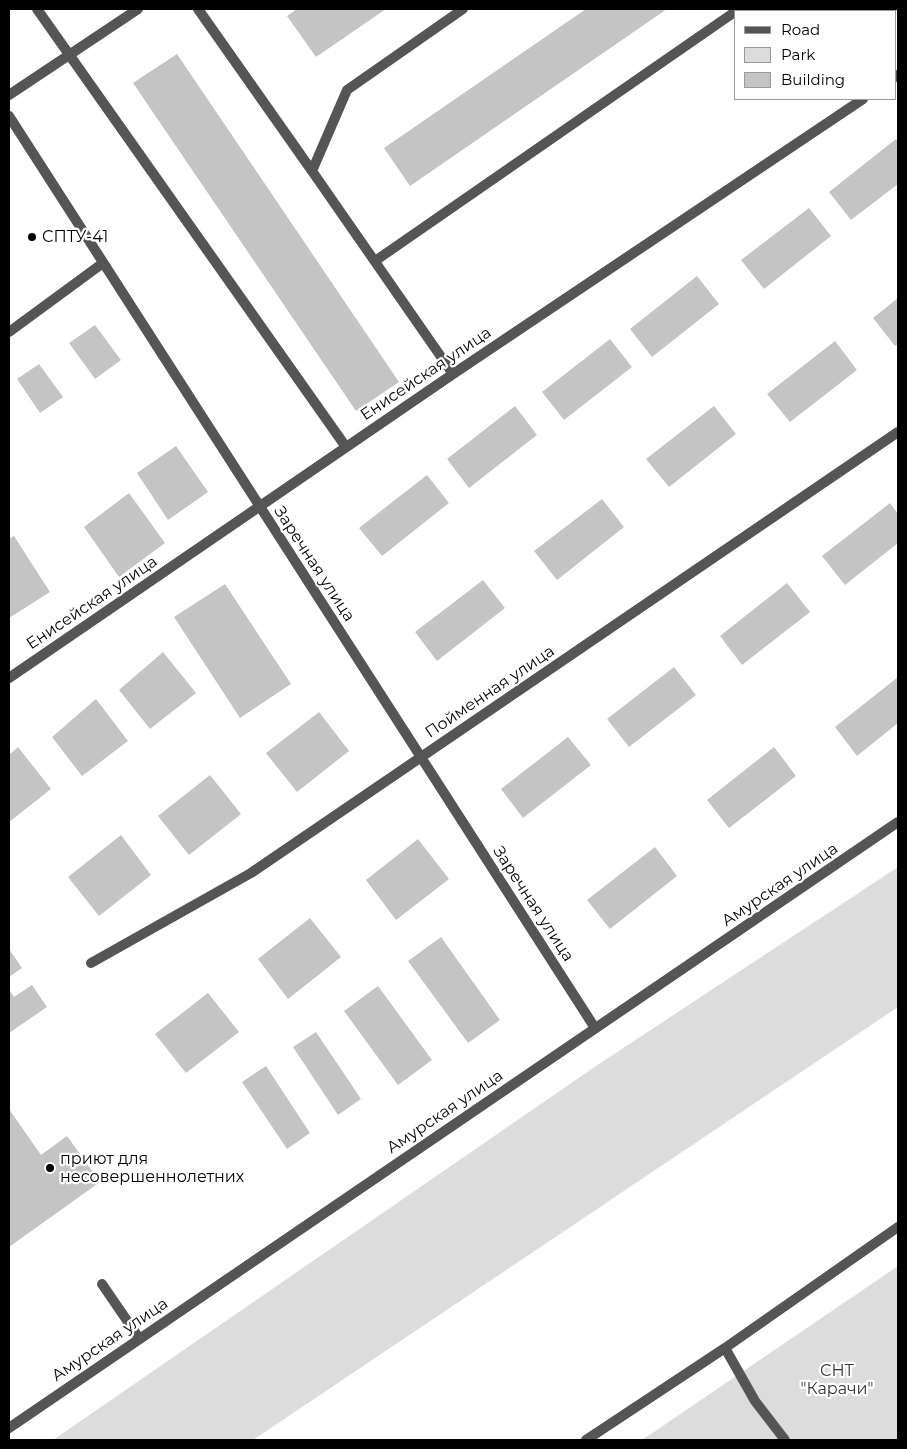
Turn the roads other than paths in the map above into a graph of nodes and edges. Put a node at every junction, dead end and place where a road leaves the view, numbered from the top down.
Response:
1 (37, 9) edge
2 (138, 9) edge
3 (198, 9) edge
4 (463, 9) edge
5 (734, 12) edge
6 (69, 54) junction
7 (9, 95) edge
8 (862, 100) edge
9 (9, 116) edge
10 (312, 171) junction
11 (375, 261) junction
12 (103, 263) junction
13 (9, 332) edge
14 (454, 374) junction
15 (898, 432) edge
16 (346, 447) junction
17 (260, 506) junction
18 (9, 678) edge
19 (421, 758) junction
20 (898, 822) edge
21 (91, 964) dead end
22 (595, 1028) junction
23 (898, 1227) edge
24 (102, 1284) dead end
25 (139, 1338) junction
26 (725, 1348) junction
27 (9, 1428) edge
28 (586, 1440) edge
29 (786, 1440) edge

1 - 6 street
2 - 6 street
3 - 10 street
4 - 10 street
5 - 11 street
6 - 7 street
6 - 16 street
8 - 14 street, Енисейская улица
9 - 12 street, Заречная улица
10 - 11 street
11 - 14 street
12 - 13 street
12 - 17 street, Заречная улица
14 - 16 street, Енисейская улица
15 - 19 street, Пойменная улица
16 - 17 street, Енисейская улица
17 - 18 street, Енисейская улица
17 - 19 street, Заречная улица
19 - 21 street, Пойменная улица
19 - 22 street, Заречная улица
20 - 22 street, Амурская улица
22 - 25 street, Амурская улица
23 - 26 street
24 - 25 street
25 - 27 street, Амурская улица
26 - 28 street
26 - 29 street

